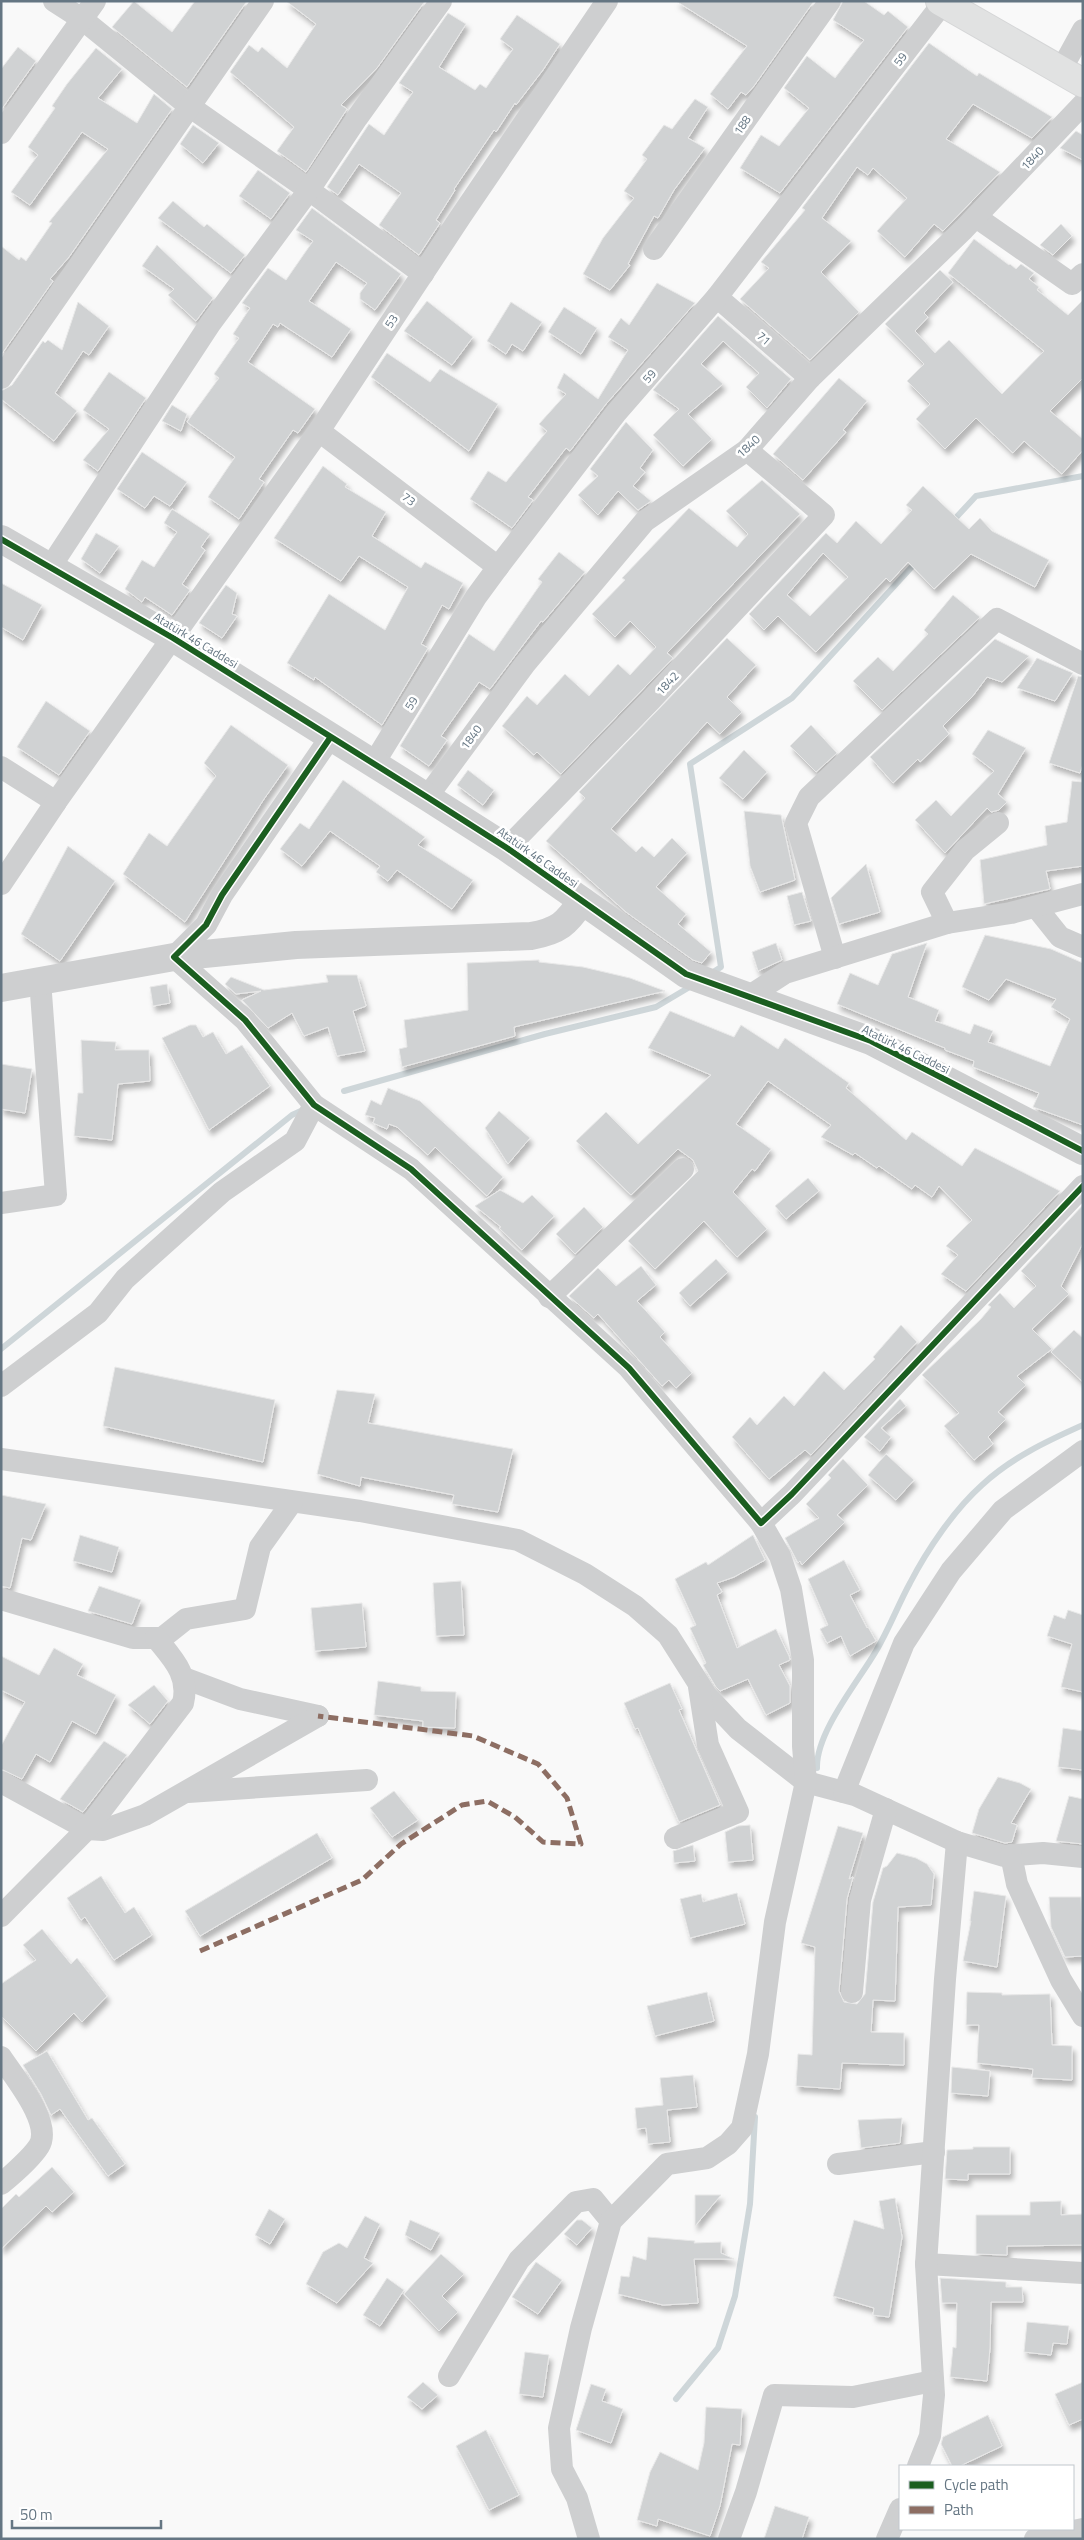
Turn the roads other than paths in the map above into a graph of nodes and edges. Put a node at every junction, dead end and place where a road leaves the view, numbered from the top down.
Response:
1 (54, 1) edge
2 (263, 1) edge
3 (441, 1) edge
4 (607, 1) edge
5 (830, 1) edge
6 (942, 2) edge
7 (89, 10) edge
8 (1083, 30) edge
9 (1072, 77) edge
10 (1083, 104) edge
11 (189, 106) junction
12 (1, 133) edge
13 (309, 190) junction
14 (976, 217) junction
15 (654, 249) dead end
16 (423, 274) junction
17 (1083, 274) edge
18 (717, 297) junction
19 (1, 378) edge
20 (810, 378) junction
21 (319, 430) junction
22 (747, 450) junction
23 (1, 538) edge
24 (51, 566) junction
25 (498, 566) junction
26 (173, 638) junction
27 (1083, 664) edge
28 (330, 738) junction
29 (374, 763) junction
30 (1, 767) edge
31 (427, 796) junction
32 (56, 802) junction
33 (998, 823) dead end
34 (507, 848) junction
35 (1, 884) edge
36 (1083, 894) edge
37 (582, 901) junction
38 (1036, 907) junction
39 (947, 924) junction
40 (1083, 947) edge
41 (174, 957) junction
42 (835, 958) junction
43 (40, 980) junction
44 (1, 988) edge
45 (748, 997) junction
46 (314, 1104) junction
47 (1083, 1151) edge
48 (682, 1169) dead end
49 (1083, 1186) edge
50 (1, 1203) edge
51 (549, 1297) junction
52 (1, 1386) edge
53 (1083, 1451) edge
54 (1, 1459) edge
55 (292, 1502) junction
56 (761, 1523) junction
57 (1, 1599) edge
58 (156, 1638) junction
59 (184, 1678) junction
60 (698, 1683) junction
61 (367, 1780) dead end
62 (1, 1782) edge
63 (806, 1782) junction
64 (187, 1792) junction
65 (844, 1792) junction
66 (886, 1810) junction
67 (87, 1829) junction
68 (675, 1838) dead end
69 (958, 1842) junction
70 (1011, 1855) junction
71 (1083, 1858) edge
72 (1, 1916) edge
73 (852, 1992) dead end
74 (1083, 2016) edge
75 (1, 2057) edge
76 (934, 2152) junction
77 (838, 2164) dead end
78 (1, 2184) edge
79 (611, 2221) junction
80 (926, 2264) junction
81 (1083, 2273) edge
82 (449, 2376) dead end
83 (933, 2381) junction
84 (918, 2465) edge
85 (899, 2511) edge
86 (1083, 2528) edge
87 (589, 2539) edge
88 (729, 2539) edge
89 (887, 2539) edge
90 (1035, 2539) edge

1 - 7 street
2 - 11 street
3 - 13 street
4 - 16 street, 53
5 - 15 street, 188
6 - 9 main road
6 - 18 street, 59
7 - 11 street
7 - 12 street
8 - 9 street
10 - 14 street, 1840
11 - 13 street
11 - 19 street
13 - 16 street
13 - 24 street
14 - 17 street
14 - 20 street, 1840
16 - 21 street, 53
18 - 20 street, 71
18 - 25 street, 59
20 - 22 street, 1840
21 - 25 street, 73
21 - 26 street, 53
22 - 31 street, 1840
22 - 34 street, 1842
23 - 24 street, Atatürk 46 Caddesi
24 - 26 street, Atatürk 46 Caddesi
25 - 29 street, 59
26 - 28 street, Atatürk 46 Caddesi
26 - 32 street, 53
27 - 42 street
28 - 29 street, Atatürk 46 Caddesi
28 - 41 street
29 - 31 street, Atatürk 46 Caddesi
30 - 32 street
31 - 34 street, Atatürk 46 Caddesi
32 - 35 street, 53
33 - 39 street
34 - 37 street, Atatürk 46 Caddesi
36 - 38 street
37 - 41 street
37 - 45 street, Atatürk 46 Caddesi
38 - 39 street
38 - 40 street
39 - 42 street
41 - 43 street
41 - 46 street
42 - 45 street
43 - 44 street
43 - 50 street
45 - 47 street, Atatürk 46 Caddesi
46 - 51 street
46 - 52 street
48 - 51 street
49 - 56 street
51 - 56 street
53 - 65 street
54 - 55 street
55 - 58 street
55 - 60 street
56 - 63 street
57 - 58 street
58 - 59 street
59 - 64 street
59 - 67 street
60 - 63 street
60 - 68 street
61 - 64 street
62 - 67 street
63 - 65 street
63 - 79 street
64 - 67 street
65 - 66 street
66 - 69 street
66 - 73 street
67 - 72 street
69 - 70 street
69 - 76 street
70 - 71 street
70 - 74 street
75 - 78 street
76 - 77 street
76 - 80 street
79 - 82 street
79 - 87 street
80 - 81 street
80 - 83 street
83 - 84 street
83 - 88 street
85 - 89 street
86 - 90 street

